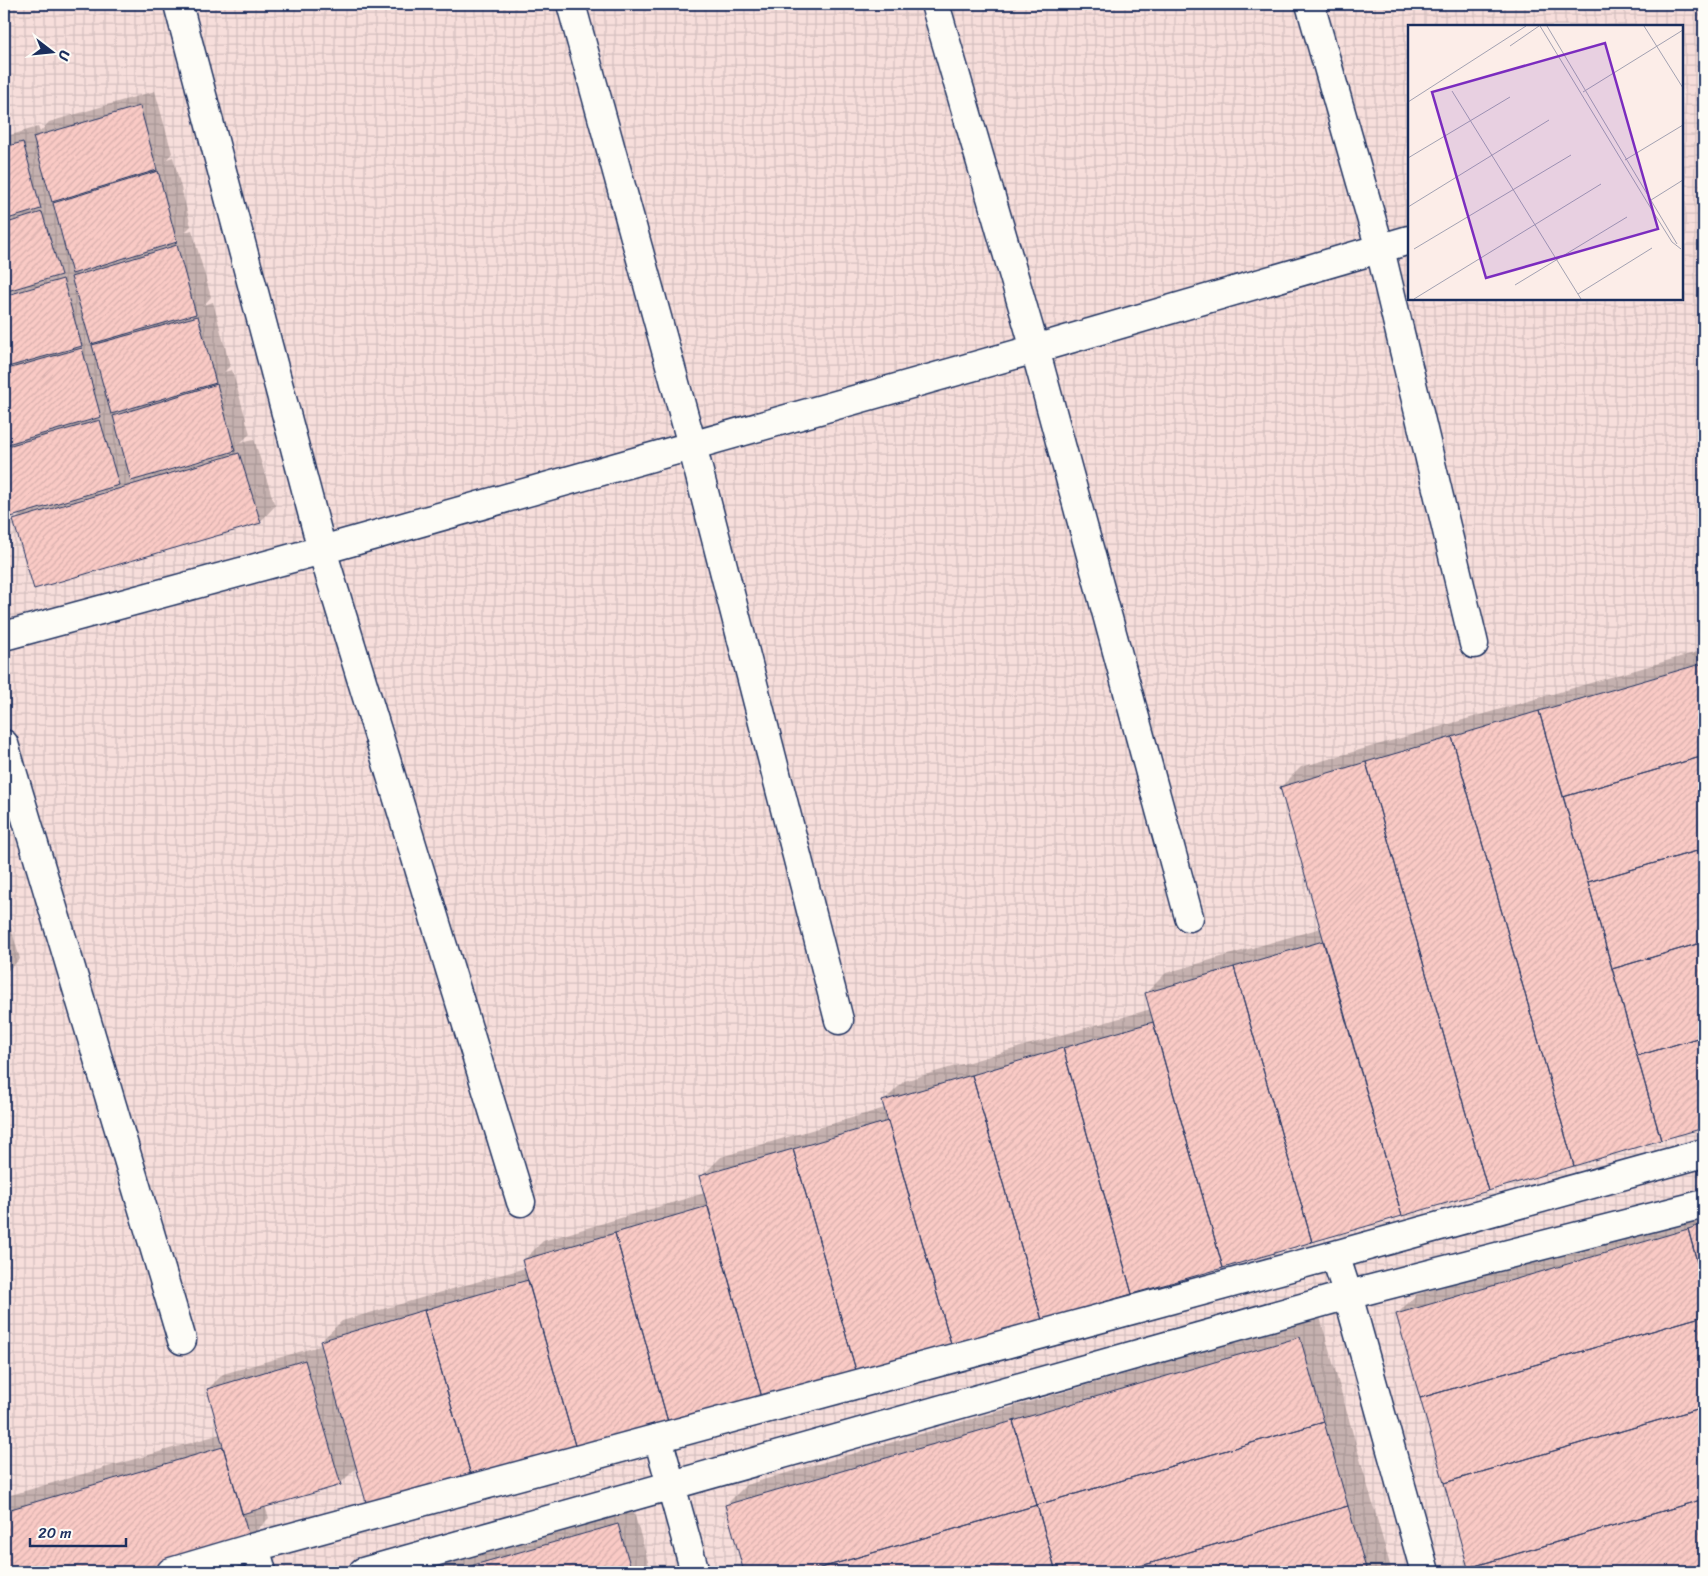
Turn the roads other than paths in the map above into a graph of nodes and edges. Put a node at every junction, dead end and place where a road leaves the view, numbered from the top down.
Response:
1 (178, 4) edge
2 (572, 4) edge
3 (935, 4) edge
4 (1310, 4) edge
5 (1408, 240) edge
6 (1380, 249) junction
7 (1035, 349) junction
8 (692, 445) junction
9 (322, 550) junction
10 (4, 636) edge
11 (1474, 644) dead end
12 (4, 744) edge
13 (1189, 917) dead end
14 (839, 1020) dead end
15 (1704, 1153) edge
16 (521, 1202) dead end
17 (1704, 1204) edge
18 (1335, 1255) junction
19 (1348, 1295) junction
20 (182, 1340) dead end
21 (658, 1438) junction
22 (672, 1484) junction
23 (258, 1560) edge
24 (171, 1572) edge
25 (363, 1572) edge
26 (695, 1572) edge
27 (1425, 1572) edge

1 - 9 street
2 - 8 street
3 - 7 street
4 - 6 street
5 - 6 street
6 - 7 street
6 - 11 street
7 - 8 street
7 - 13 street
8 - 9 street
8 - 14 street
9 - 10 street
9 - 16 street
12 - 20 street
15 - 18 street
17 - 19 street
18 - 19 street
18 - 21 street
19 - 22 street
19 - 27 street
21 - 22 street
21 - 23 street
22 - 25 street
22 - 26 street
23 - 24 street

